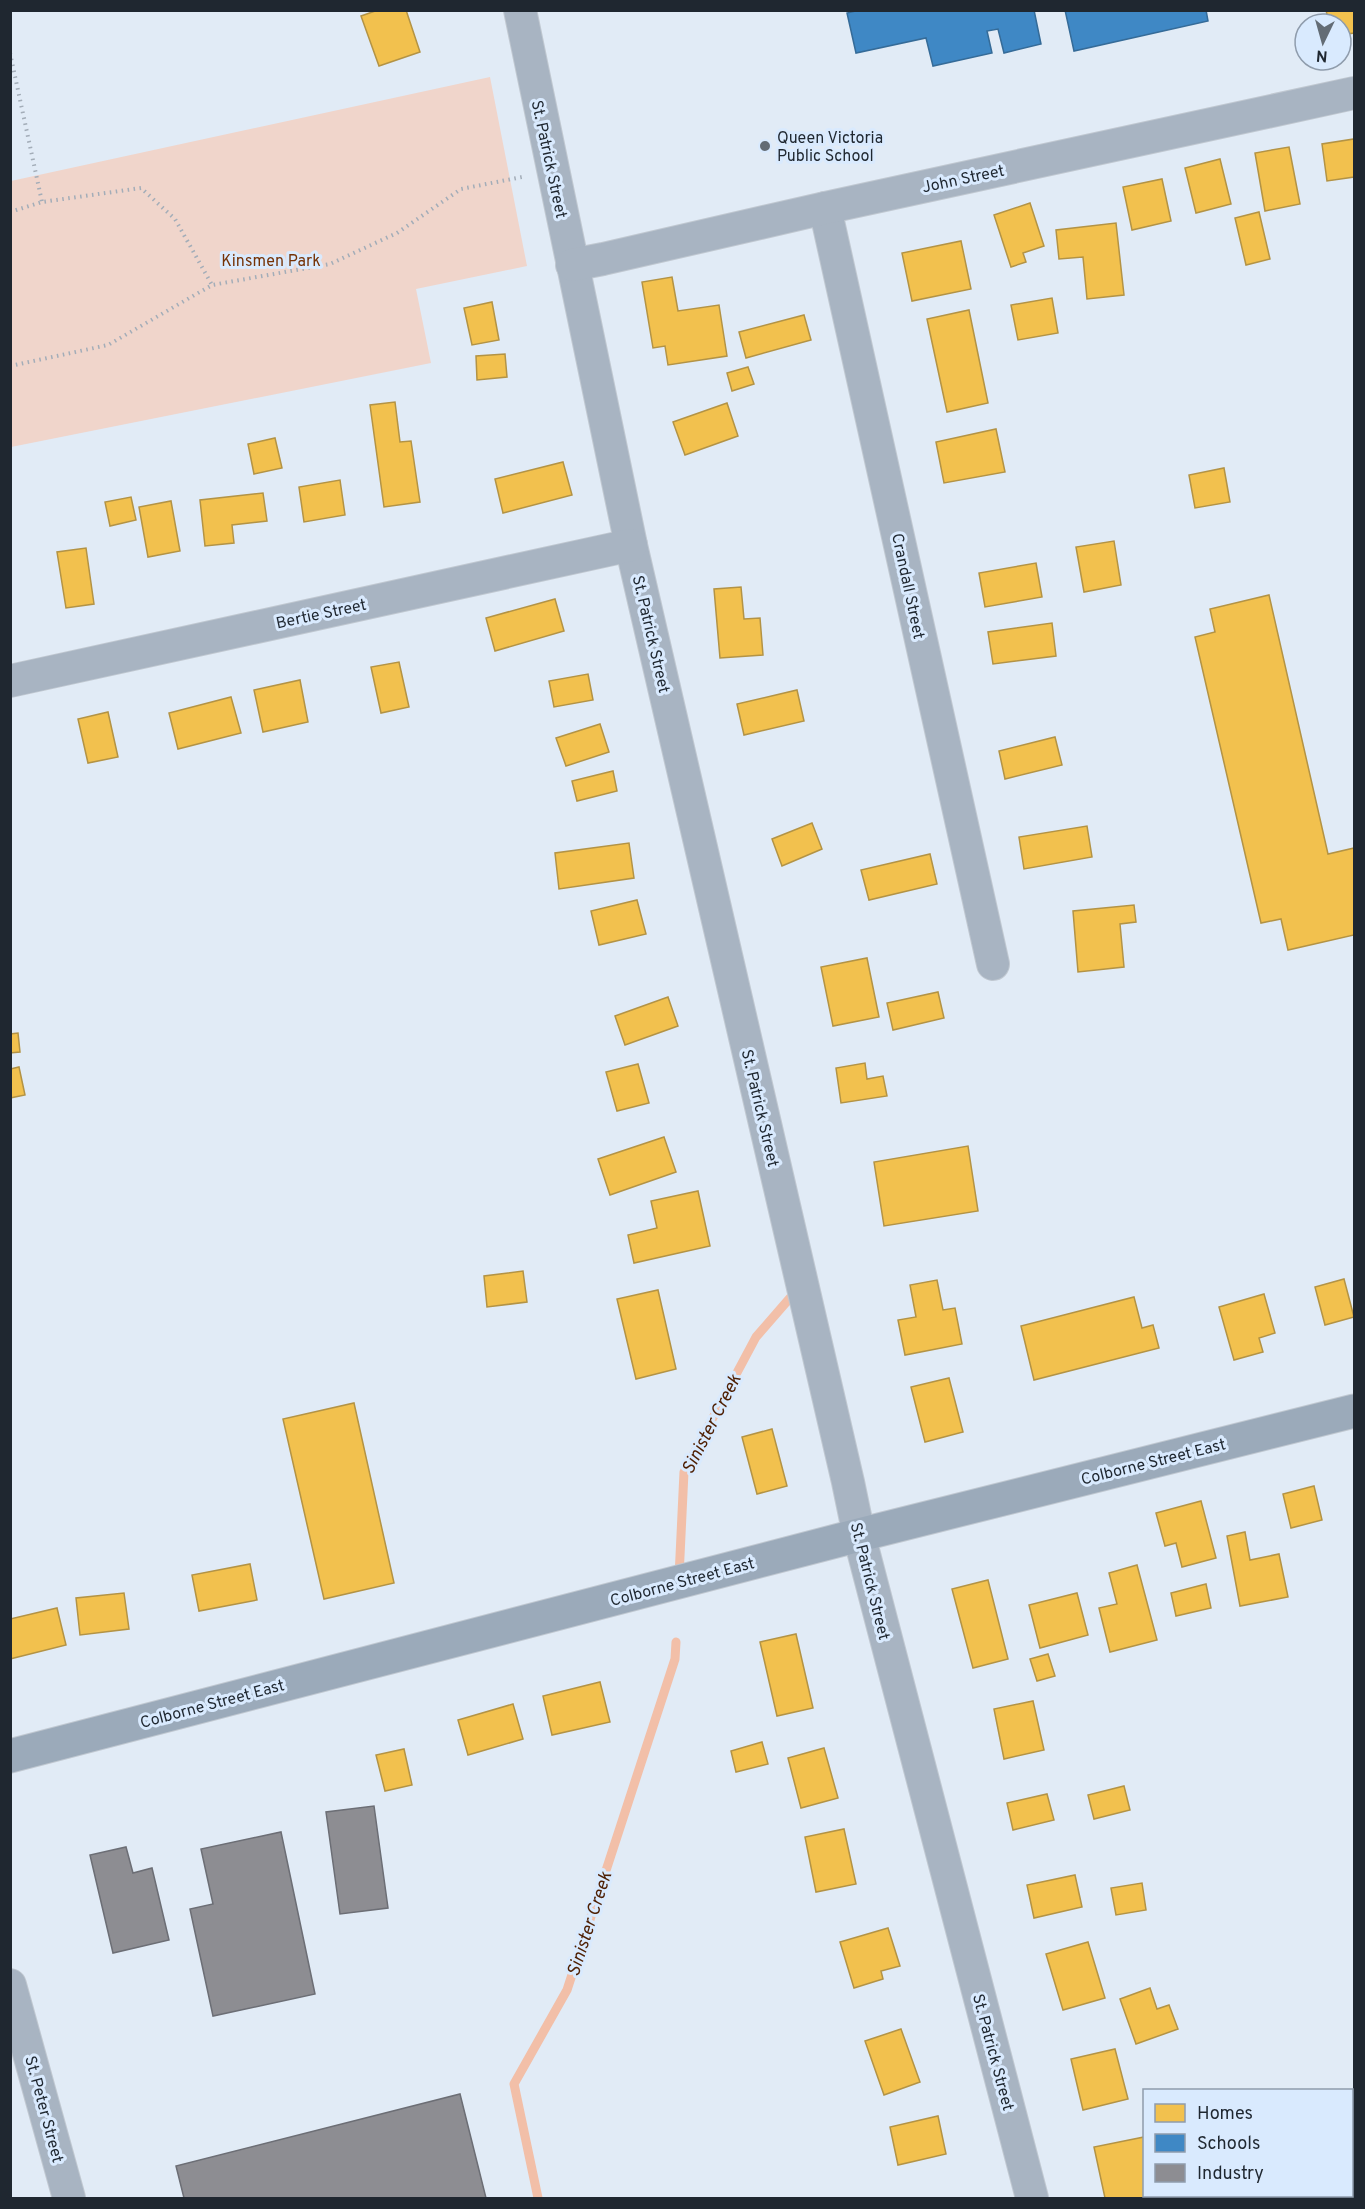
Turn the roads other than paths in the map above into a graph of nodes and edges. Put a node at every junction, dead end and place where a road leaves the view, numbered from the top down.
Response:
1 (520, 10) edge
2 (1354, 93) edge
3 (825, 208) junction
4 (572, 265) junction
5 (631, 545) junction
6 (10, 681) edge
7 (993, 964) dead end
8 (1354, 1411) edge
9 (859, 1535) junction
10 (10, 1756) edge
11 (10, 1985) edge
12 (69, 2199) edge
13 (1032, 2199) edge

1 - 4 street, St. Patrick Street
2 - 3 street, John Street
3 - 4 street, John Street
3 - 7 street, Crandall Street
4 - 5 street, St. Patrick Street
5 - 6 street, Bertie Street
5 - 9 street, St. Patrick Street
8 - 9 main road, Colborne Street East
9 - 10 main road, Colborne Street East
9 - 13 street, St. Patrick Street
11 - 12 street, St. Peter Street

